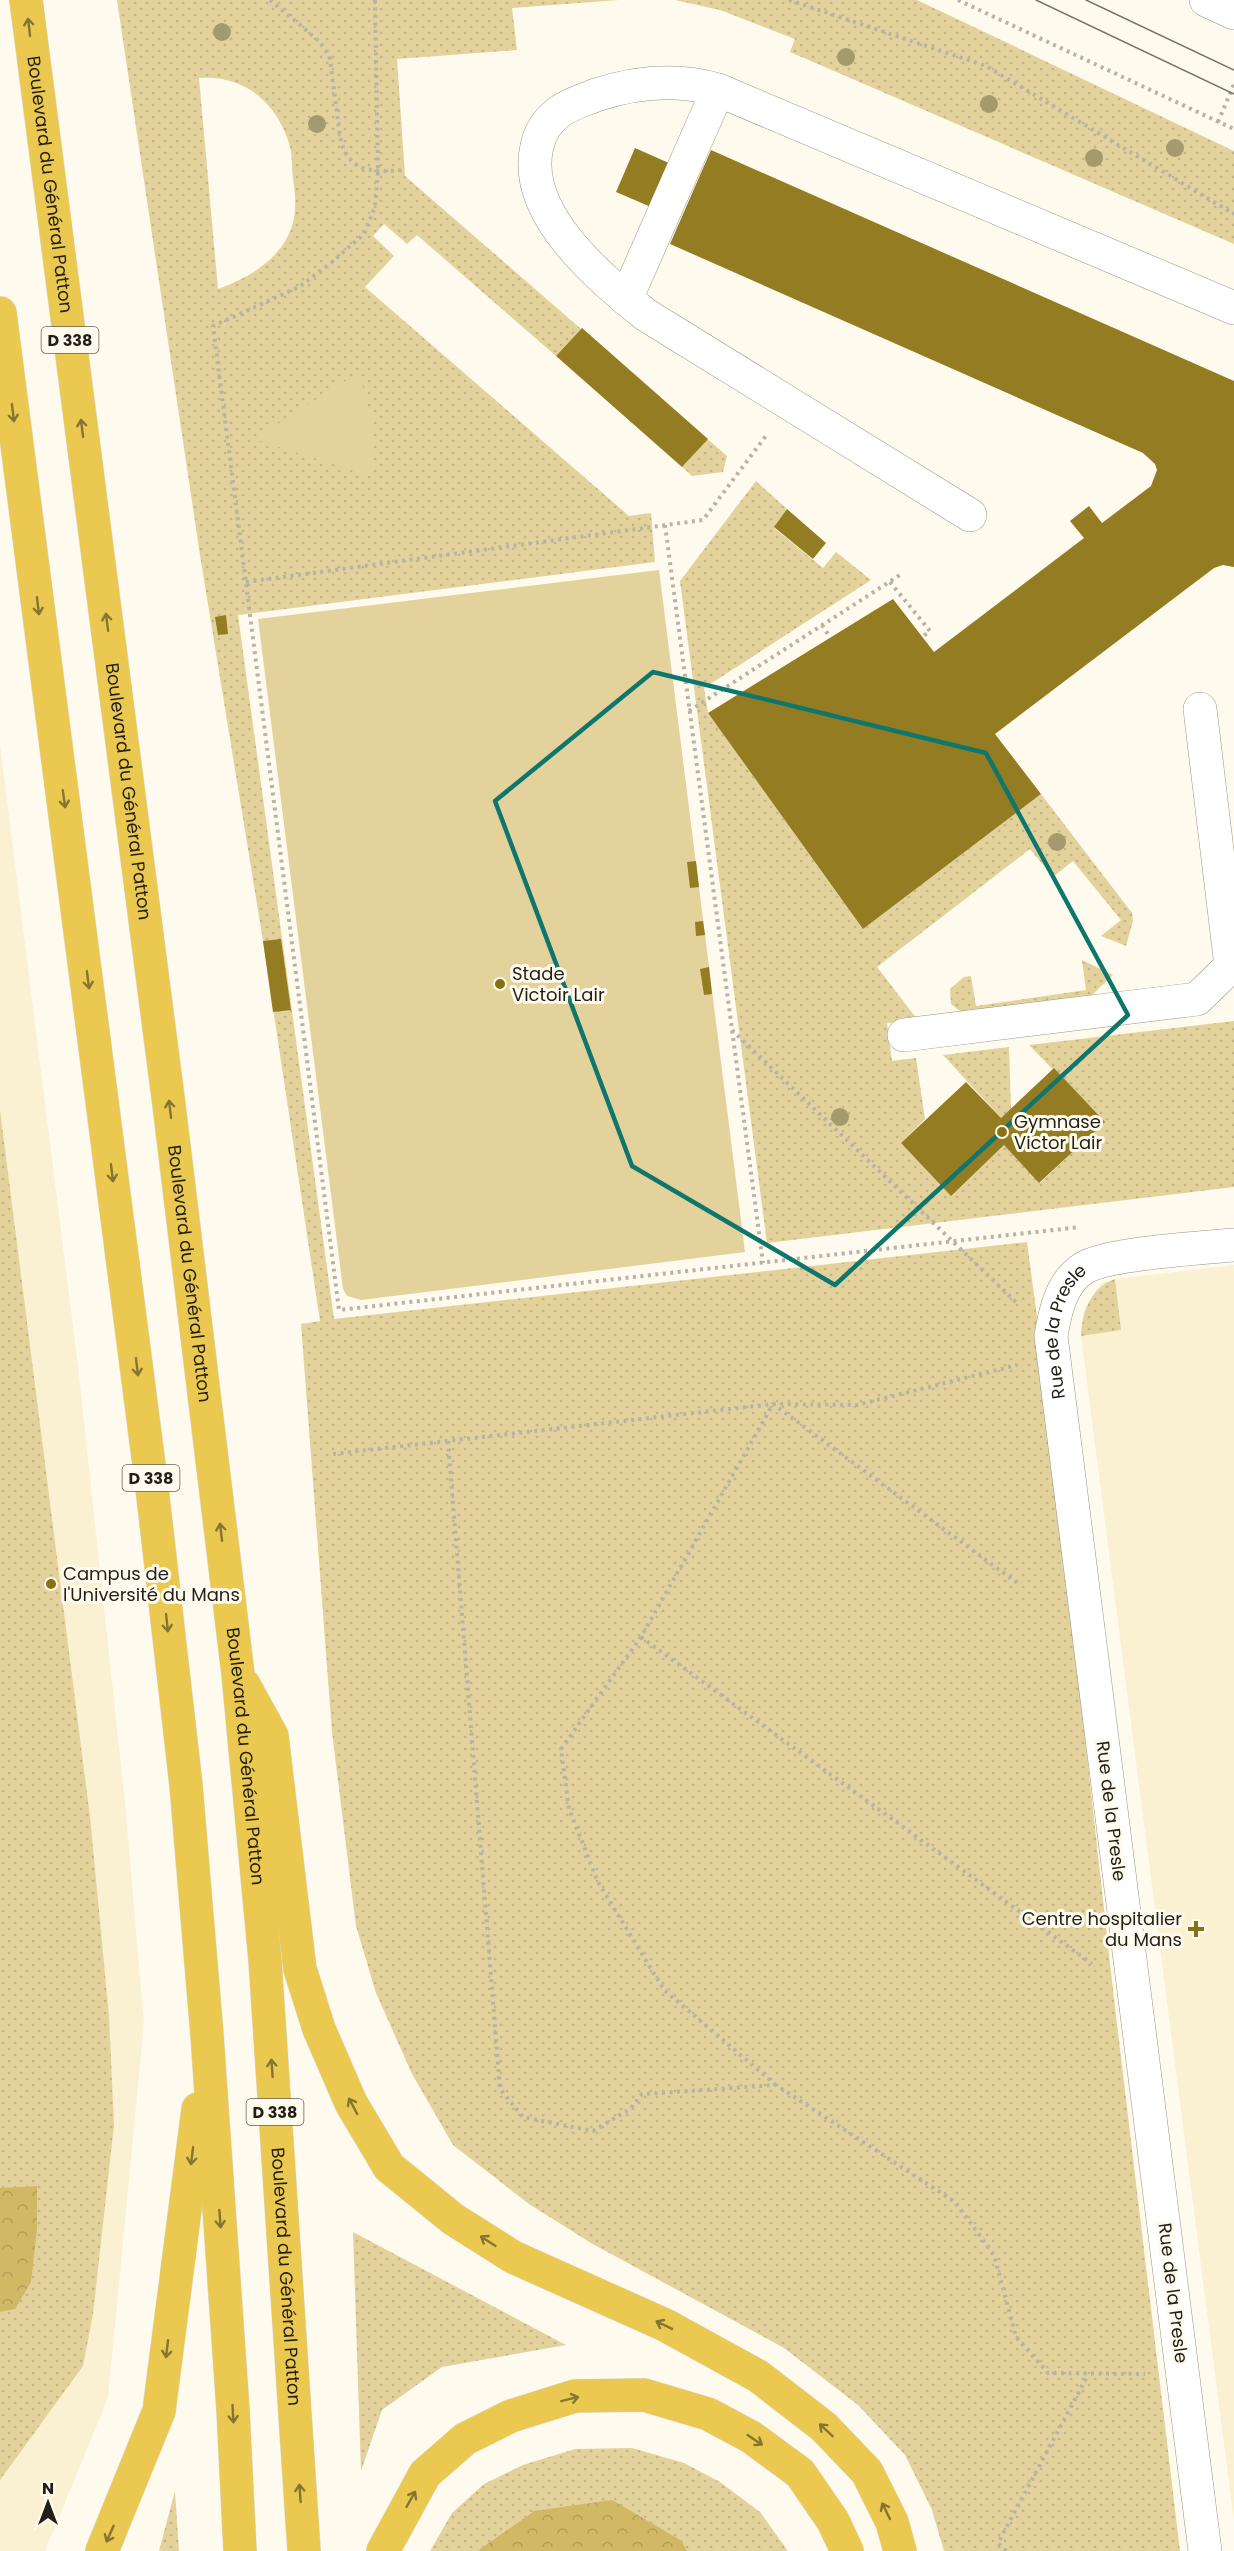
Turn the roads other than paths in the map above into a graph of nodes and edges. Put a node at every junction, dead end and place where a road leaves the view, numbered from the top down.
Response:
1 (26, 0) edge
2 (1206, 0) edge
3 (1234, 13) edge
4 (718, 90) junction
5 (626, 299) junction
6 (1234, 308) edge
7 (0, 313) edge
8 (970, 515) dead end
9 (1200, 709) dead end
10 (1232, 966) edge
11 (904, 1035) dead end
12 (1234, 1245) edge
13 (238, 1674) junction
14 (207, 2036) junction
15 (102, 2551) edge
16 (240, 2551) edge
17 (304, 2551) edge
18 (383, 2551) edge
19 (846, 2551) edge
20 (900, 2551) edge
21 (1205, 2551) edge

13 -> 1 highway, Boulevard du Général Patton / D 338
2 - 3 street
4 - 5 street
4 - 5 street
4 - 6 street
5 - 8 street
7 -> 14 highway, D 338
9 - 10 street
10 - 11 street
12 - 21 street, Rue de la Presle
17 -> 13 highway, Boulevard du Général Patton / D 338
20 -> 13 highway
14 -> 15 highway
14 -> 16 highway, D 338
18 -> 19 highway

